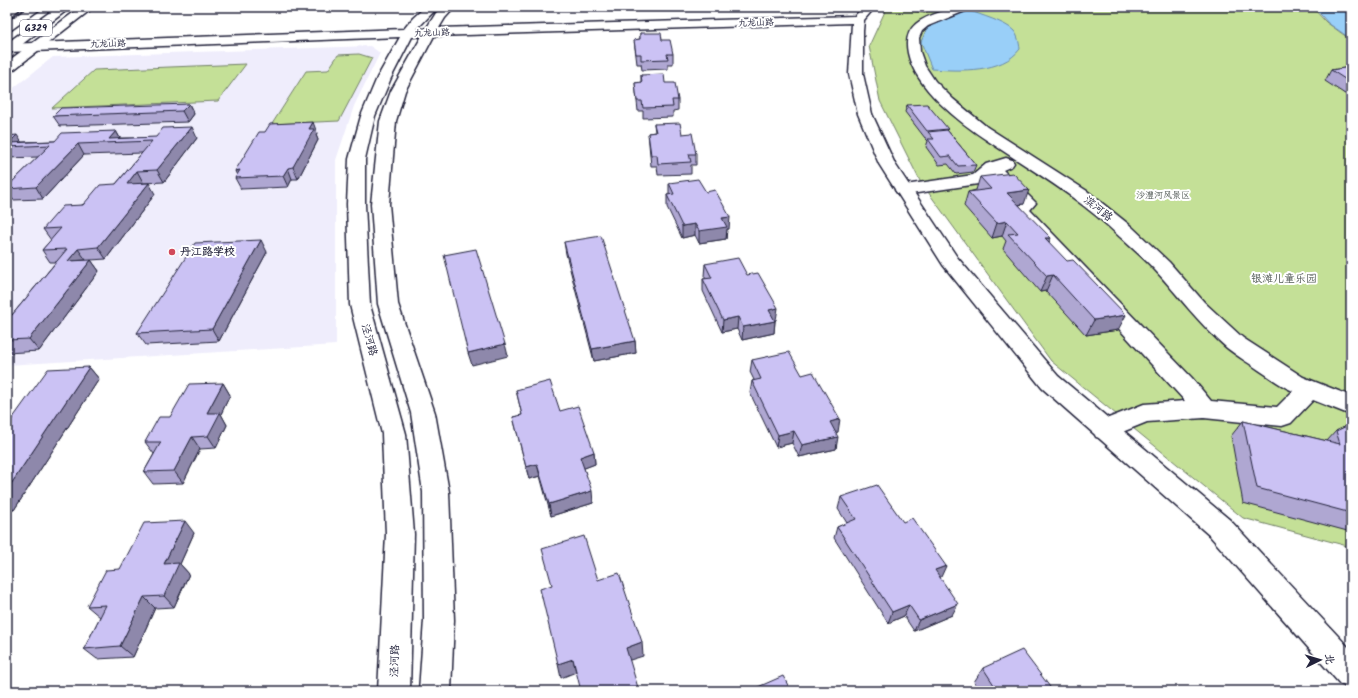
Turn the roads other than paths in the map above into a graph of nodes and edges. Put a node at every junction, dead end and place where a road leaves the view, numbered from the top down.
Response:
1 (16, 7) edge
2 (37, 7) edge
3 (65, 7) edge
4 (88, 7) edge
5 (432, 7) edge
6 (449, 7) edge
7 (966, 7) edge
8 (7, 13) edge
9 (863, 13) edge
10 (7, 27) edge
11 (408, 33) junction
12 (430, 33) junction
13 (35, 47) junction
14 (7, 48) edge
15 (7, 68) edge
16 (1024, 157) junction
17 (992, 168) junction
18 (904, 190) junction
19 (1309, 389) junction
20 (1351, 406) edge
21 (1204, 409) junction
22 (1105, 430) junction
23 (1351, 673) edge
24 (394, 691) edge
25 (435, 691) edge

1 - 8 main road
2 - 10 main road, G329
3 - 14 main road, G329
4 - 13 main road
5 - 11 main road, 泾河路
6 - 12 main road
7 - 16 main road, 滨河路
9 - 12 main road, 九龙山路
9 - 18 main road
11 - 12 main road, 九龙山路
11 - 13 main road, 九龙山路
11 - 24 main road, 泾河路
12 - 25 main road
13 - 14 main road, 九龙山路
13 - 15 main road
16 - 17 main road
16 - 19 main road, 滨河路
17 - 18 main road
17 - 21 main road
18 - 22 main road
19 - 20 main road, 滨河路
19 - 21 main road
21 - 22 main road
22 - 23 main road

